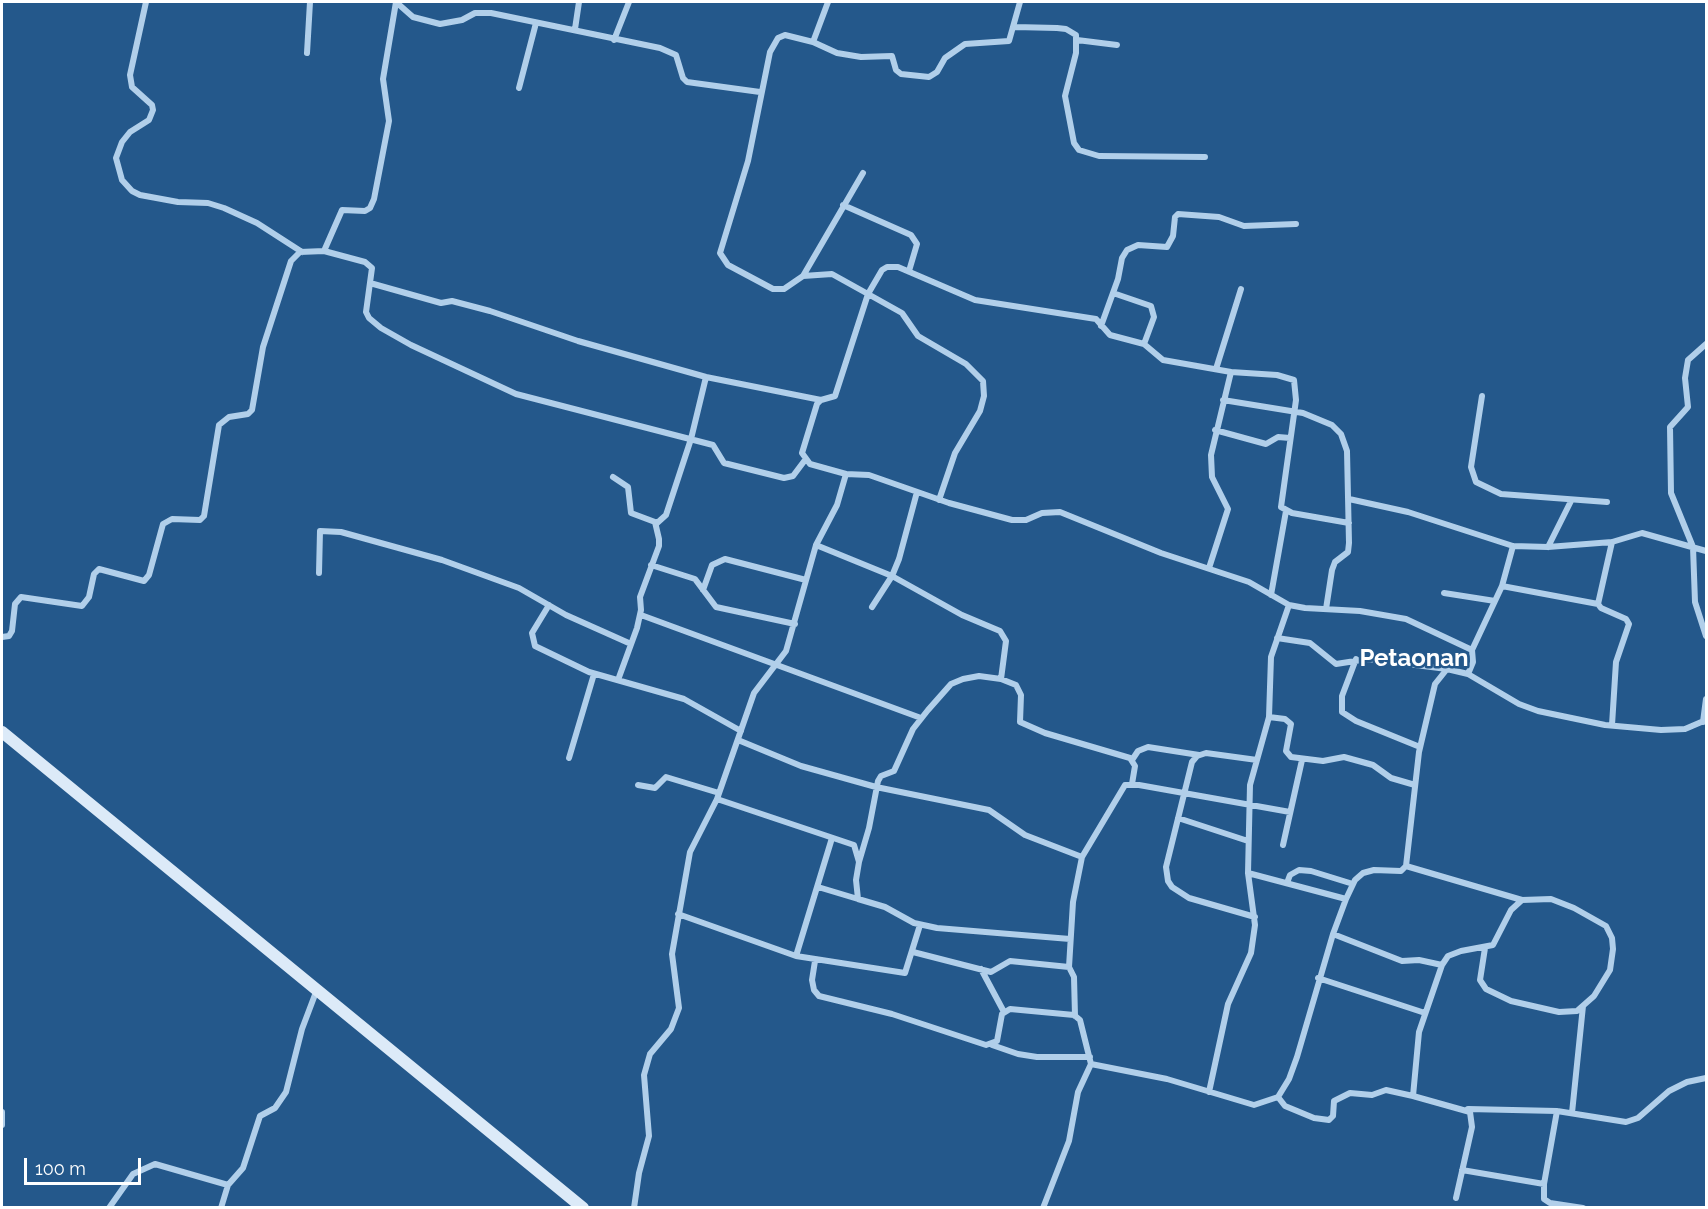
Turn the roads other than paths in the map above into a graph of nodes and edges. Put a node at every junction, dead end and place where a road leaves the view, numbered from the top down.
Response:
1 (146, 2) edge
2 (310, 2) edge
3 (395, 2) edge
4 (579, 2) edge
5 (629, 2) edge
6 (828, 2) edge
7 (1020, 2) edge
8 (536, 22) junction
9 (1015, 27) junction
10 (575, 29) junction
11 (615, 40) junction
12 (1077, 40) junction
13 (813, 42) junction
14 (1117, 45) dead end
15 (307, 53) dead end
16 (519, 88) dead end
17 (760, 92) junction
18 (1205, 157) dead end
19 (863, 173) dead end
20 (843, 206) junction
21 (1296, 224) dead end
22 (324, 251) junction
23 (302, 252) junction
24 (909, 271) junction
25 (803, 276) junction
26 (370, 283) junction
27 (1241, 289) dead end
28 (1113, 293) junction
29 (868, 294) junction
30 (1101, 326) junction
31 (1144, 344) junction
32 (1707, 344) edge
33 (1216, 369) junction
34 (1231, 372) junction
35 (706, 377) junction
36 (1482, 396) dead end
37 (821, 400) junction
38 (1223, 400) junction
39 (1294, 411) junction
40 (1215, 430) junction
41 (1290, 438) junction
42 (691, 439) junction
43 (805, 460) junction
44 (846, 474) junction
45 (613, 477) dead end
46 (917, 492) junction
47 (1349, 499) junction
48 (939, 500) junction
49 (1571, 501) junction
50 (1608, 502) dead end
51 (1286, 511) junction
52 (1349, 523) junction
53 (656, 524) junction
54 (1612, 542) junction
55 (816, 545) junction
56 (1514, 546) junction
57 (1548, 547) junction
58 (1693, 547) junction
59 (1707, 551) edge
60 (651, 565) junction
61 (1209, 568) junction
62 (319, 573) dead end
63 (892, 576) junction
64 (806, 580) junction
65 (1502, 586) junction
66 (703, 590) junction
67 (1444, 593) dead end
68 (1271, 595) junction
69 (1495, 601) junction
70 (1598, 604) junction
71 (549, 605) junction
72 (1289, 605) junction
73 (872, 607) dead end
74 (1326, 609) junction
75 (640, 615) junction
76 (795, 624) junction
77 (1707, 636) edge
78 (2, 637) edge
79 (1277, 638) junction
80 (631, 644) junction
81 (1472, 651) junction
82 (1356, 659) junction
83 (775, 665) junction
84 (1447, 669) junction
85 (594, 674) junction
86 (1468, 675) junction
87 (1001, 679) junction
88 (618, 680) junction
89 (1707, 699) edge
90 (1269, 717) junction
91 (921, 718) junction
92 (1705, 721) edge
93 (1612, 725) junction
94 (741, 731) junction
95 (2, 732) edge
96 (738, 740) junction
97 (1420, 747) junction
98 (1199, 755) junction
99 (569, 758) dead end
100 (1132, 760) junction
101 (1257, 760) junction
102 (1302, 760) junction
103 (1132, 784) junction
104 (638, 785) dead end
105 (1415, 785) junction
106 (876, 787) junction
107 (1185, 794) junction
108 (718, 796) junction
109 (1248, 806) junction
110 (1290, 813) junction
111 (1179, 818) junction
112 (832, 838) junction
113 (1248, 841) junction
114 (1283, 845) dead end
115 (1082, 857) junction
116 (859, 862) junction
117 (1406, 866) junction
118 (1248, 873) junction
119 (1287, 884) junction
120 (1353, 884) junction
121 (818, 887) junction
122 (858, 899) junction
123 (1346, 899) junction
124 (1522, 900) junction
125 (678, 914) junction
126 (1255, 917) junction
127 (920, 925) junction
128 (1333, 934) junction
129 (1070, 939) junction
130 (1485, 948) junction
131 (913, 952) junction
132 (796, 957) junction
133 (814, 961) junction
134 (1442, 965) junction
135 (1069, 967) junction
136 (981, 969) junction
137 (1318, 978) junction
138 (316, 992) junction
139 (1583, 1006) junction
140 (1004, 1012) junction
141 (1425, 1013) junction
142 (1075, 1016) junction
143 (992, 1045) junction
144 (1091, 1060) junction
145 (1707, 1078) edge
146 (1209, 1092) junction
147 (1413, 1096) junction
148 (1278, 1097) junction
149 (1468, 1109) junction
150 (1557, 1111) junction
151 (2, 1112) edge
152 (1572, 1113) junction
153 (2, 1125) edge
154 (1462, 1170) junction
155 (1544, 1184) junction
156 (228, 1185) junction
157 (1456, 1198) dead end
158 (109, 1208) edge
159 (221, 1208) edge
160 (583, 1208) edge
161 (634, 1208) edge
162 (1043, 1208) edge
163 (1583, 1208) edge

1 - 23 street
2 - 15 street
3 - 8 street
3 - 22 street
4 - 10 street
5 - 11 street
6 - 13 street
7 - 9 street
8 - 10 street
8 - 16 street
9 - 12 street
9 - 13 street
10 - 11 street
11 - 17 street
12 - 14 street
12 - 18 street
13 - 17 street
17 - 25 street
19 - 20 street
20 - 24 street
20 - 25 street
21 - 28 street
22 - 23 street
22 - 26 street
23 - 78 street
24 - 29 street
24 - 30 street
25 - 29 street
26 - 35 street
26 - 42 street
27 - 33 street
28 - 30 street
28 - 31 street
29 - 37 street
29 - 48 street
30 - 31 street
31 - 33 street
32 - 58 street
33 - 34 street
34 - 38 street
34 - 39 street
35 - 37 street
35 - 42 street
36 - 49 street
37 - 43 street
38 - 39 street
38 - 40 street
39 - 41 street
39 - 47 street
40 - 41 street
40 - 61 street
41 - 51 street
42 - 43 street
42 - 53 street
43 - 44 street
44 - 46 street
44 - 55 street
45 - 53 street
46 - 48 street
46 - 63 street
47 - 52 street
47 - 56 street
48 - 61 street
49 - 50 street
49 - 57 street
51 - 52 street
51 - 68 street
52 - 74 street
53 - 60 street
54 - 57 street
54 - 58 street
54 - 70 street
55 - 63 street
55 - 64 street
56 - 57 street
56 - 65 street
58 - 59 street
58 - 77 street
60 - 66 street
60 - 75 street
61 - 68 street
62 - 71 street
63 - 73 street
63 - 87 street
64 - 66 street
64 - 76 street
65 - 69 street
65 - 70 street
66 - 76 street
67 - 69 street
68 - 72 street
69 - 81 street
70 - 93 street
71 - 80 street
71 - 85 street
72 - 74 street
72 - 79 street
74 - 81 street
75 - 80 street
75 - 83 street
76 - 83 street
79 - 82 street
79 - 90 street
80 - 88 street
81 - 86 street
82 - 84 street
82 - 97 street
83 - 91 street
83 - 94 street
84 - 86 street
84 - 97 street
85 - 88 street
85 - 99 street
86 - 93 street
87 - 91 street
87 - 100 street
88 - 94 street
89 - 92 street
90 - 101 street
90 - 102 street
91 - 106 street
92 - 93 street
94 - 96 street
95 - 138 main road
96 - 106 street
96 - 108 street
97 - 105 street
98 - 100 street
98 - 101 street
98 - 107 street
100 - 103 street
101 - 109 street
102 - 105 street
102 - 110 street
103 - 107 street
103 - 115 street
104 - 108 street
105 - 117 street
106 - 115 street
106 - 116 street
107 - 109 street
107 - 111 street
108 - 112 street
108 - 125 street
109 - 110 street
109 - 113 street
110 - 114 street
111 - 113 street
111 - 126 street
112 - 116 street
112 - 121 street
113 - 118 street
115 - 129 street
116 - 122 street
117 - 120 street
117 - 124 street
118 - 119 street
118 - 126 street
119 - 120 street
119 - 123 street
120 - 123 street
121 - 122 street
121 - 132 street
122 - 127 street
123 - 128 street
124 - 130 street
124 - 139 street
125 - 132 street
125 - 161 street
126 - 146 street
127 - 129 street
127 - 131 street
128 - 134 street
128 - 137 street
129 - 135 street
130 - 134 street
130 - 139 street
131 - 133 street
131 - 136 street
132 - 133 street
133 - 143 street
134 - 141 street
135 - 136 street
135 - 142 street
136 - 140 street
137 - 141 street
137 - 148 street
138 - 156 street
138 - 160 main road
139 - 152 street
140 - 142 street
140 - 143 street
141 - 147 street
142 - 144 street
143 - 144 street
144 - 146 street
144 - 162 street
145 - 152 street
146 - 148 street
147 - 148 street
147 - 149 street
149 - 150 street
149 - 154 street
150 - 152 street
150 - 155 street
151 - 153 street
154 - 155 street
154 - 157 street
155 - 163 street
156 - 158 street
156 - 159 street

